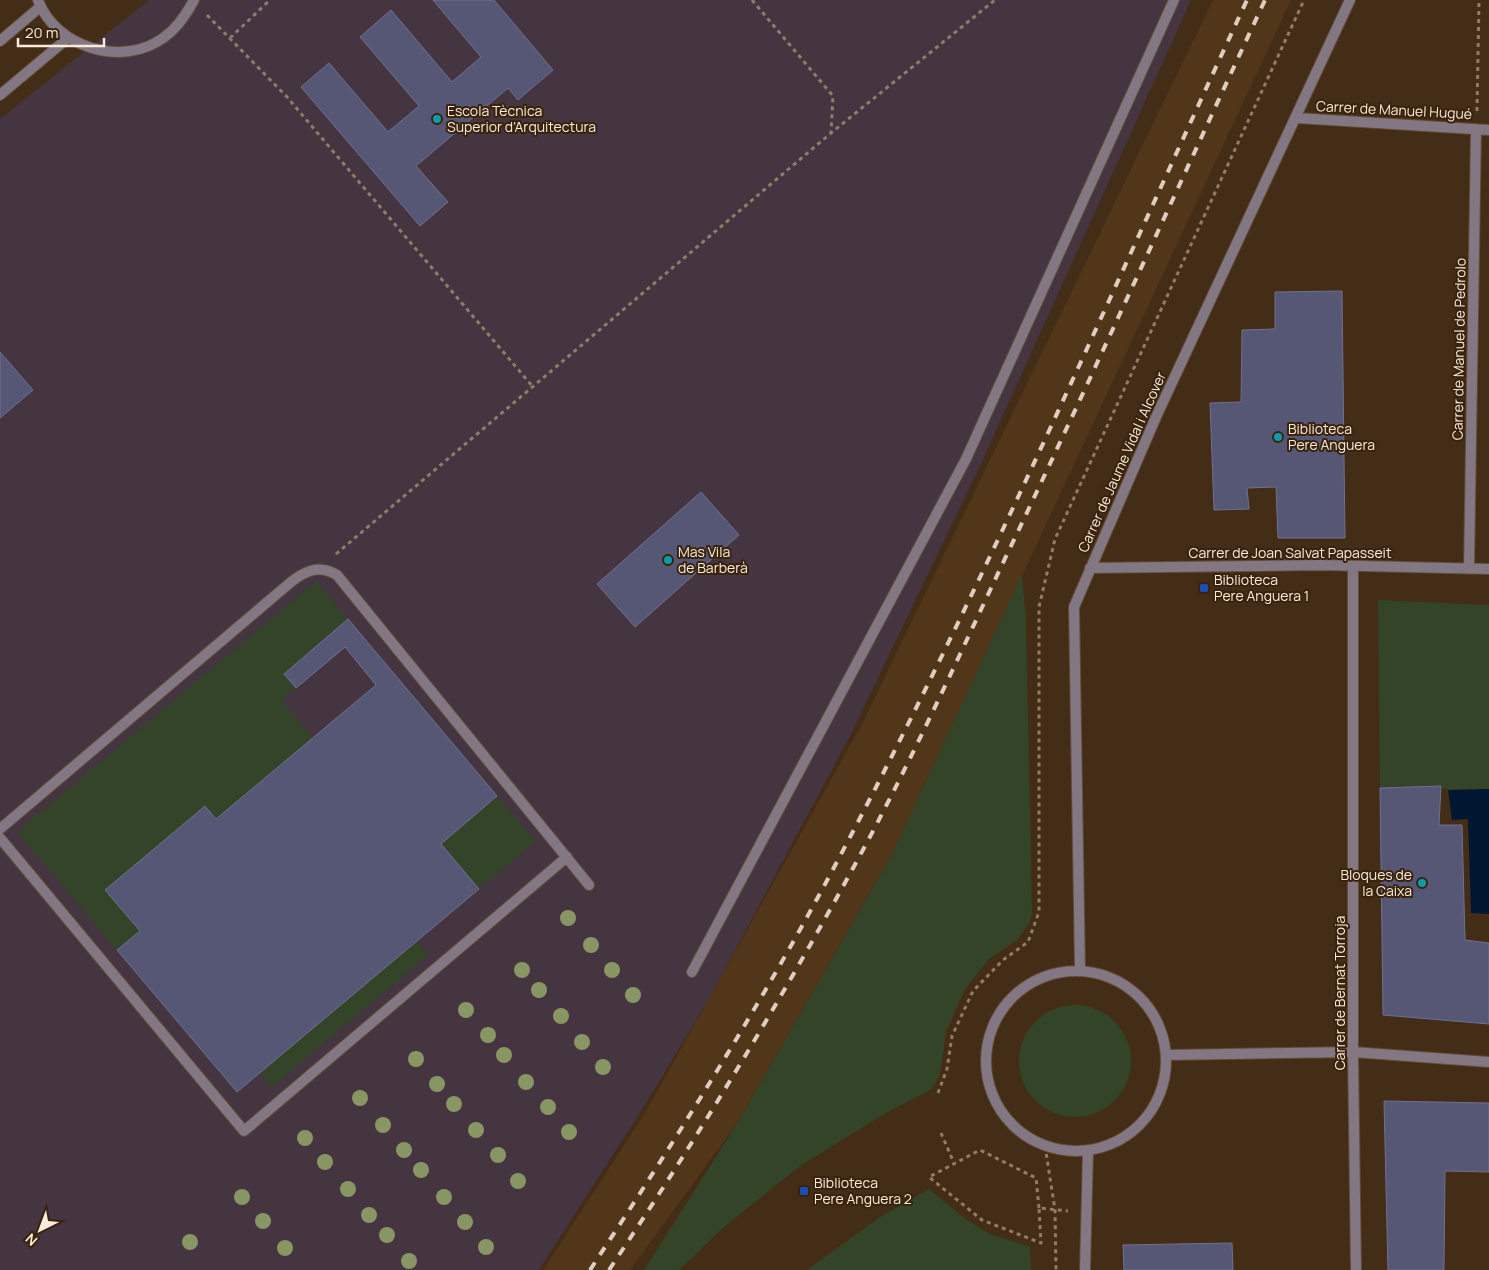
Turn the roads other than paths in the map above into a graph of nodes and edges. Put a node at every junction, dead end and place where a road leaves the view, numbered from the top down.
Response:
1 (194, 0) edge
2 (1174, 0) edge
3 (1350, 0) edge
4 (39, 3) edge
5 (68, 38) junction
6 (0, 40) edge
7 (0, 95) edge
8 (1296, 118) junction
9 (1476, 129) junction
10 (1489, 130) edge
11 (1353, 566) junction
12 (1090, 568) junction
13 (1470, 568) junction
14 (1489, 569) edge
15 (0, 829) edge
16 (0, 838) edge
17 (567, 857) junction
18 (589, 884) dead end
19 (1080, 970) junction
20 (692, 972) dead end
21 (1353, 1052) junction
22 (1166, 1055) junction
23 (1489, 1062) edge
24 (1088, 1151) junction
25 (1085, 1270) edge
26 (1356, 1270) edge

1 - 5 street
2 - 20 street
3 - 8 street, Carrer de Jaume Vidal i Alcover
4 - 5 street
4 - 6 street
5 - 7 street
8 - 9 street, Carrer de Manuel Hugué
8 - 12 street, Carrer de Jaume Vidal i Alcover
9 - 10 street, Carrer de Manuel Hugué
9 - 13 street, Carrer de Manuel de Pedrolo
11 - 12 street, Carrer de Joan Salvat Papasseit
11 - 13 street, Carrer de Joan Salvat Papasseit
11 - 21 street, Carrer de Bernat Torroja
12 - 19 street, Carrer de Jaume Vidal i Alcover
13 - 14 street, Carrer de Joan Salvat Papasseit
15 - 17 street
16 - 17 street
17 - 18 street
19 - 22 street
19 - 24 street
21 - 22 street
21 - 23 street
21 - 26 street, Carrer de Bernat Torroja
22 - 24 street
24 - 25 street

